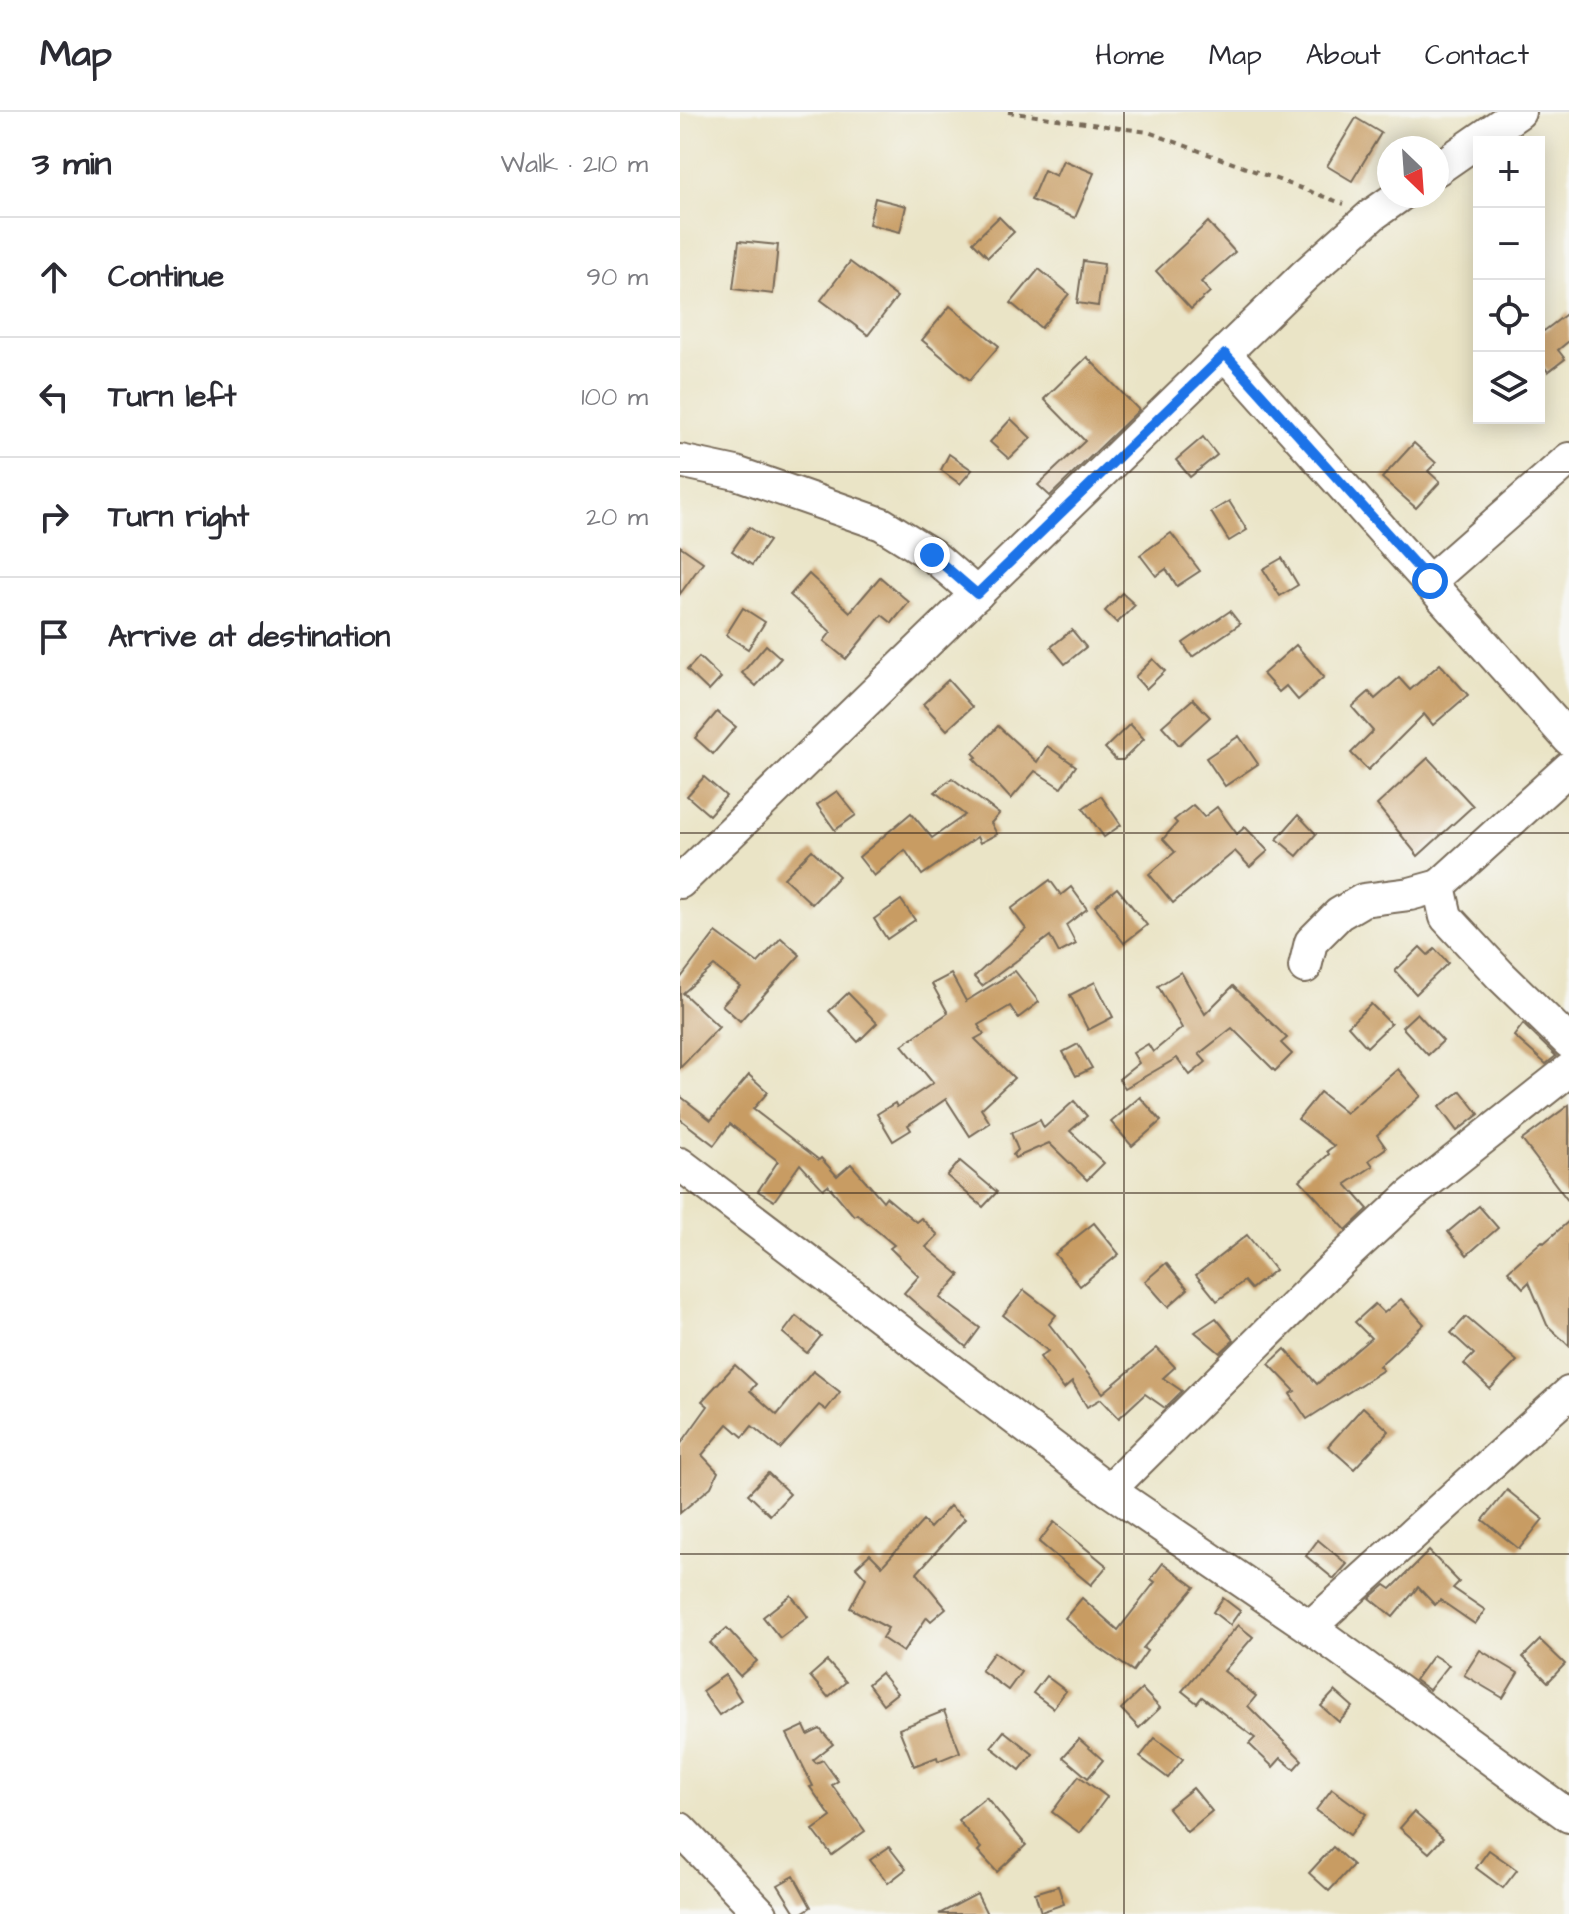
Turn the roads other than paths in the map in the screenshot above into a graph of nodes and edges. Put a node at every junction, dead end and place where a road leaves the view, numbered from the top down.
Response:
1 (1519, 112) edge
2 (1449, 161) edge
3 (1382, 208) edge
4 (1225, 354) junction
5 (1569, 459) edge
6 (680, 461) edge
7 (1430, 581) junction
8 (977, 594) junction
9 (1569, 739) edge
10 (1569, 768) edge
11 (680, 882) edge
12 (1439, 886) junction
13 (1305, 967) dead end
14 (1569, 1042) edge
15 (1569, 1070) edge
16 (680, 1164) edge
17 (1569, 1393) edge
18 (1109, 1490) junction
19 (1310, 1627) junction
20 (1569, 1816) edge
21 (680, 1829) edge
22 (761, 1914) edge

1 - 2 street
3 - 4 street
4 - 7 street
4 - 8 street
5 - 7 street
6 - 8 street
7 - 9 street
8 - 11 street
10 - 12 street
12 - 13 street
12 - 14 street
15 - 18 street
16 - 18 street
17 - 19 street
18 - 19 street
19 - 20 street
21 - 22 street

